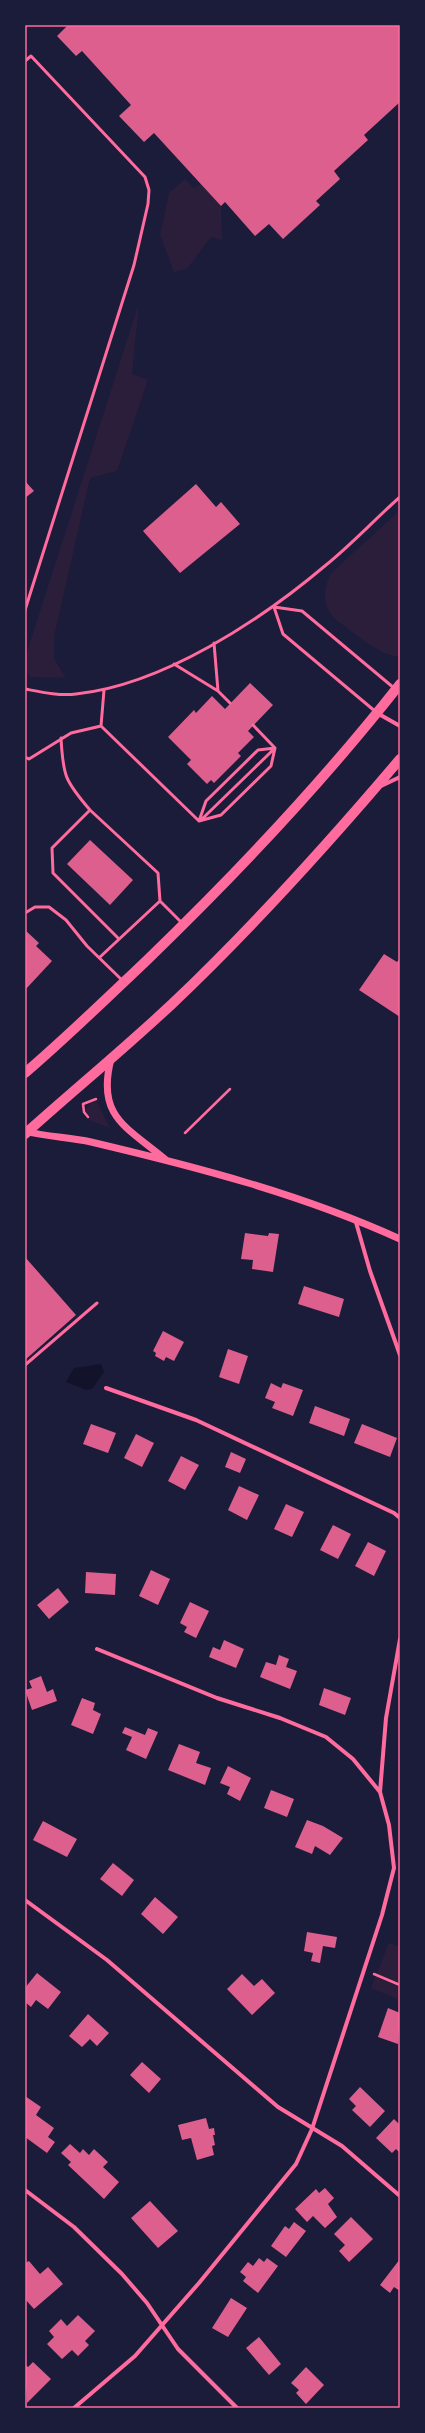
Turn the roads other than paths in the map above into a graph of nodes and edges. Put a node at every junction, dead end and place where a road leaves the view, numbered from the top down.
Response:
1 (25, 61) edge
2 (400, 497) edge
3 (274, 606) junction
4 (25, 610) edge
5 (214, 644) junction
6 (174, 664) junction
7 (399, 688) edge
8 (25, 689) edge
9 (104, 690) junction
10 (218, 691) junction
11 (230, 703) dead end
12 (377, 713) junction
13 (253, 725) dead end
14 (101, 726) junction
15 (400, 726) edge
16 (61, 738) junction
17 (275, 748) junction
18 (25, 757) edge
19 (400, 759) edge
20 (400, 777) edge
21 (375, 789) junction
22 (90, 810) junction
23 (199, 821) junction
24 (160, 901) junction
25 (25, 913) edge
26 (184, 925) junction
27 (119, 939) junction
28 (100, 957) junction
29 (124, 982) junction
30 (111, 1059) junction
31 (25, 1073) edge
32 (26, 1132) edge
33 (168, 1161) junction
34 (355, 1219) junction
35 (400, 1239) edge
36 (97, 1303) dead end
37 (400, 1355) edge
38 (25, 1365) edge
39 (106, 1388) dead end
40 (400, 1518) edge
41 (400, 1639) edge
42 (97, 1649) dead end
43 (380, 1792) junction
44 (25, 1900) edge
45 (312, 2129) junction
46 (25, 2190) edge
47 (400, 2196) edge
48 (161, 2325) junction
49 (74, 2408) edge
50 (237, 2408) edge

1 - 4 lane
2 - 3 lane
3 - 5 lane
3 - 7 lane
3 - 12 lane
5 - 6 lane
5 - 10 lane
6 - 9 lane
6 - 10 lane
7 - 12 main road
8 - 9 lane
9 - 14 lane
10 - 11 lane
12 - 15 street
12 - 26 main road
13 - 17 lane
14 - 16 lane
14 - 23 lane
16 - 18 lane
16 - 22 lane
17 - 23 lane
17 - 23 lane
17 - 23 lane
19 - 21 main road
20 - 21 street
21 - 30 main road
22 - 24 lane
22 - 27 lane
24 - 26 lane
24 - 27 lane
25 - 28 lane
26 - 29 main road
27 - 28 lane
28 - 29 lane
29 - 31 main road
30 - 32 main road
30 - 33 street
32 - 33 street
33 - 34 street
34 - 35 street
34 - 37 street
36 - 38 lane
39 - 40 street
41 - 43 street
42 - 43 street
43 - 45 street
44 - 45 street
45 - 47 street
45 - 48 street
46 - 48 street
48 - 49 street
48 - 50 street

